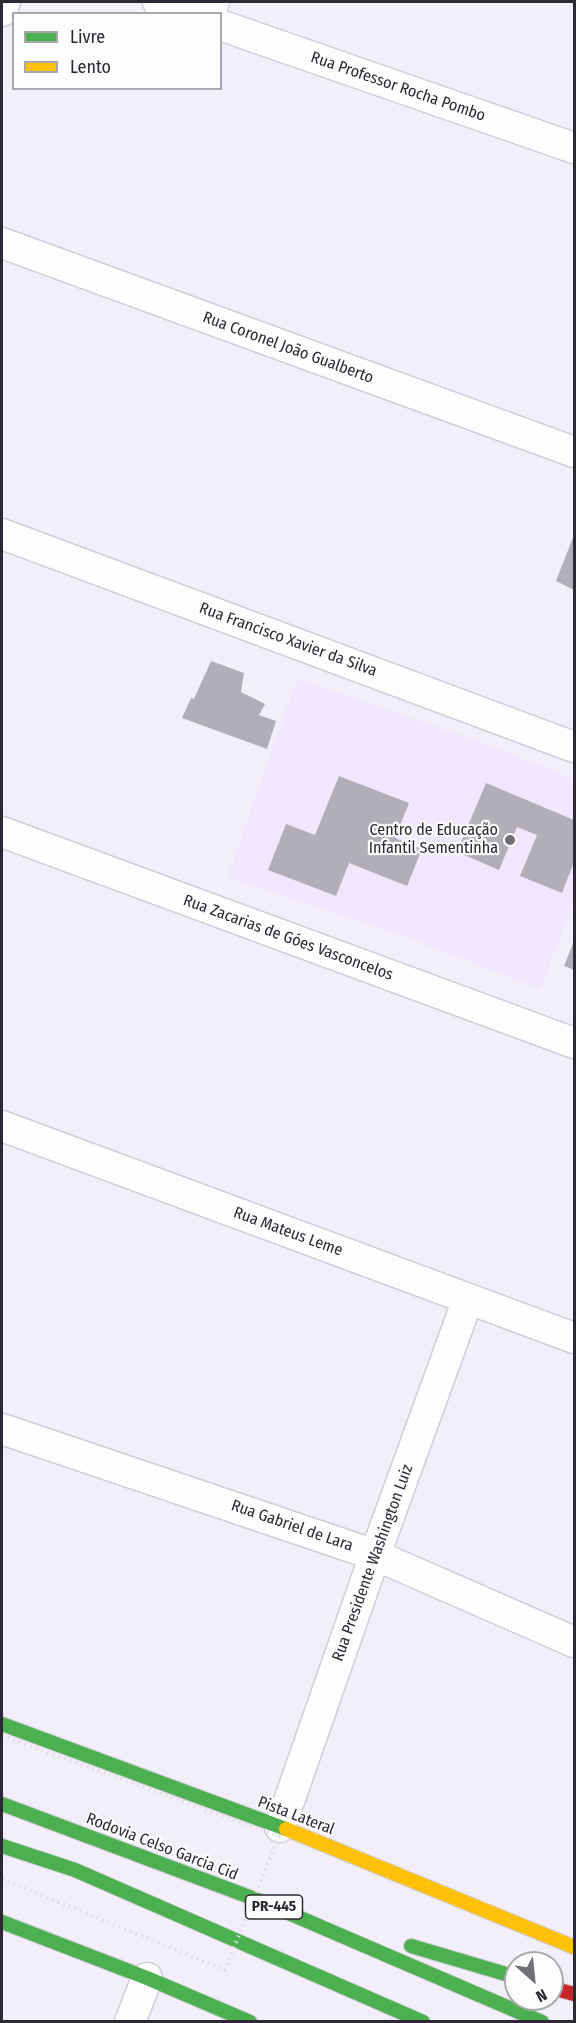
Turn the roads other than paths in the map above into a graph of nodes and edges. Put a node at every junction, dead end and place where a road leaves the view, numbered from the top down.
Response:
1 (5, 2) edge
2 (158, 2) edge
3 (2, 11) edge
4 (184, 12) edge
5 (222, 26) edge
6 (574, 148) edge
7 (2, 243) edge
8 (574, 452) edge
9 (2, 534) edge
10 (574, 747) edge
11 (2, 832) edge
12 (574, 1043) edge
13 (2, 1126) edge
14 (468, 1299) junction
15 (574, 1338) edge
16 (2, 1429) edge
17 (375, 1555) junction
18 (574, 1642) edge
19 (2, 1724) edge
20 (2, 1804) edge
21 (280, 1827) junction
22 (2, 1846) edge
23 (263, 1902) junction
24 (2, 1922) edge
25 (378, 1936) dead end
26 (401, 1943) dead end
27 (574, 1947) edge
28 (504, 1973) edge
29 (147, 1977) junction
30 (130, 2022) edge
31 (250, 2022) edge
32 (423, 2022) edge
33 (542, 2022) edge

1 - 3 street
2 - 4 street
5 - 6 street, Rua Professor Rocha Pombo
7 - 8 street, Rua Coronel João Gualberto
9 - 10 street, Rua Francisco Xavier da Silva
11 - 12 street, Rua Zacarias de Góes Vasconcelos
13 - 14 street, Rua Mateus Leme
14 - 15 street, Rua Mateus Leme
14 - 17 street, Rua Presidente Washington Luiz
16 - 17 street, Rua Gabriel de Lara
17 - 18 street, Rua Gabriel de Lara
17 - 21 street, Rua Presidente Washington Luiz
19 - 21 main road, Pista Lateral
20 - 23 main road, Rodovia Celso Garcia Cid / PR-445
21 - 27 main road, Pista Lateral
22 - 32 main road, PR-445
23 - 25 main road
23 - 33 main road, Rodovia Celso Garcia Cid / PR-445
24 - 29 main road
26 - 28 main road
29 - 30 street
29 - 31 main road

